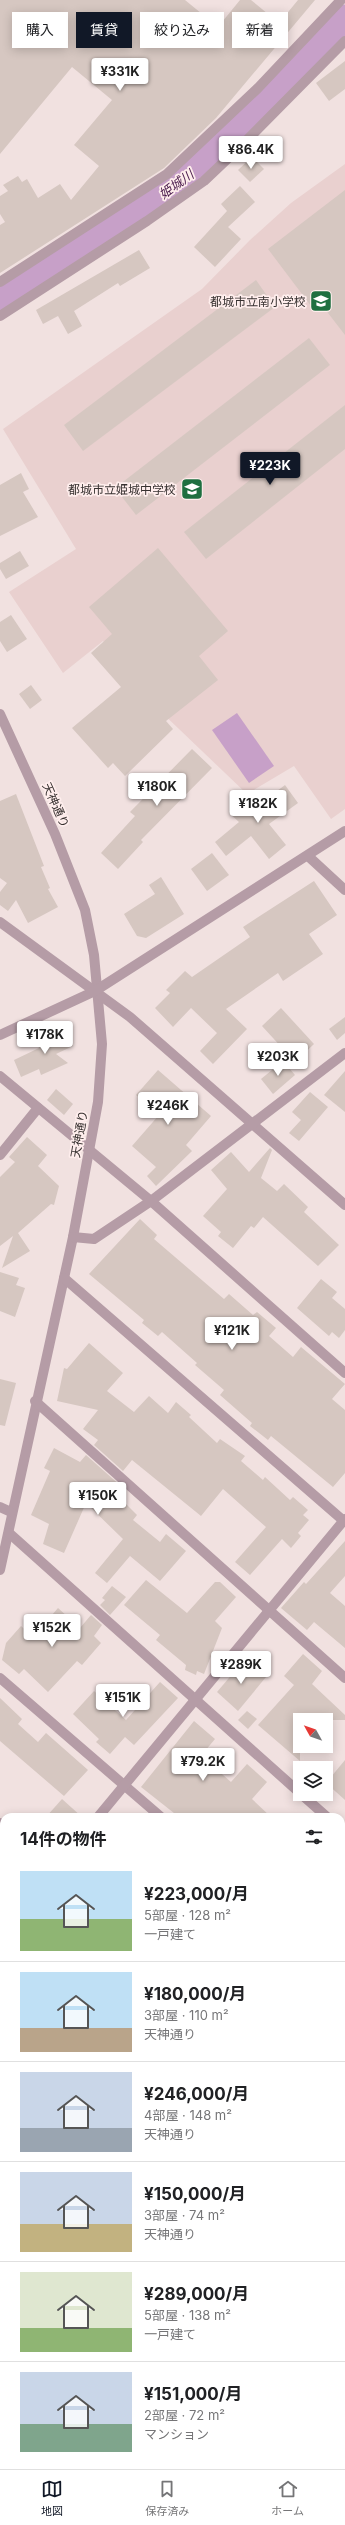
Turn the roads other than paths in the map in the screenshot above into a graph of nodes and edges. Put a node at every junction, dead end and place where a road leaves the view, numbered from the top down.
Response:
1 (341, 0) edge
2 (345, 4) edge
3 (345, 41) edge
4 (0, 282) edge
5 (0, 316) edge
6 (0, 714) edge
7 (345, 831) edge
8 (308, 856) junction
9 (345, 890) edge
10 (0, 922) edge
11 (96, 991) junction
12 (0, 1035) edge
13 (345, 1053) edge
14 (0, 1076) edge
15 (38, 1108) junction
16 (251, 1123) junction
17 (90, 1150) junction
18 (0, 1155) edge
19 (151, 1201) junction
20 (345, 1205) edge
21 (73, 1237) junction
22 (64, 1278) junction
23 (345, 1373) edge
24 (36, 1401) junction
25 (0, 1507) edge
26 (11, 1512) junction
27 (344, 1520) edge
28 (8, 1533) junction
29 (0, 1570) edge
30 (269, 1610) junction
31 (0, 1678) edge
32 (345, 1678) edge
33 (196, 1699) junction
34 (125, 1784) junction
35 (293, 1786) edge
36 (310, 1801) edge
37 (101, 1813) edge
38 (157, 1813) edge
39 (323, 1813) edge

1 - 2 street
1 - 4 street
3 - 5 street
6 - 11 street, 天神通り
7 - 8 street
8 - 9 street
8 - 11 street
10 - 11 street
11 - 12 street
11 - 16 street
11 - 17 street, 天神通り
13 - 16 street
14 - 15 street
15 - 17 street
15 - 18 street
16 - 19 street
16 - 20 street
17 - 19 street
17 - 21 street, 天神通り
19 - 21 street
19 - 23 street
21 - 22 street, 天神通り
22 - 24 street, 天神通り
22 - 27 street
24 - 26 street, 天神通り
24 - 30 street
25 - 26 street
26 - 28 street, 天神通り
27 - 30 street
28 - 29 street, 天神通り
28 - 33 street
30 - 32 street
30 - 33 street
31 - 34 street
33 - 34 street
33 - 35 street
34 - 37 street
34 - 38 street
36 - 39 street

